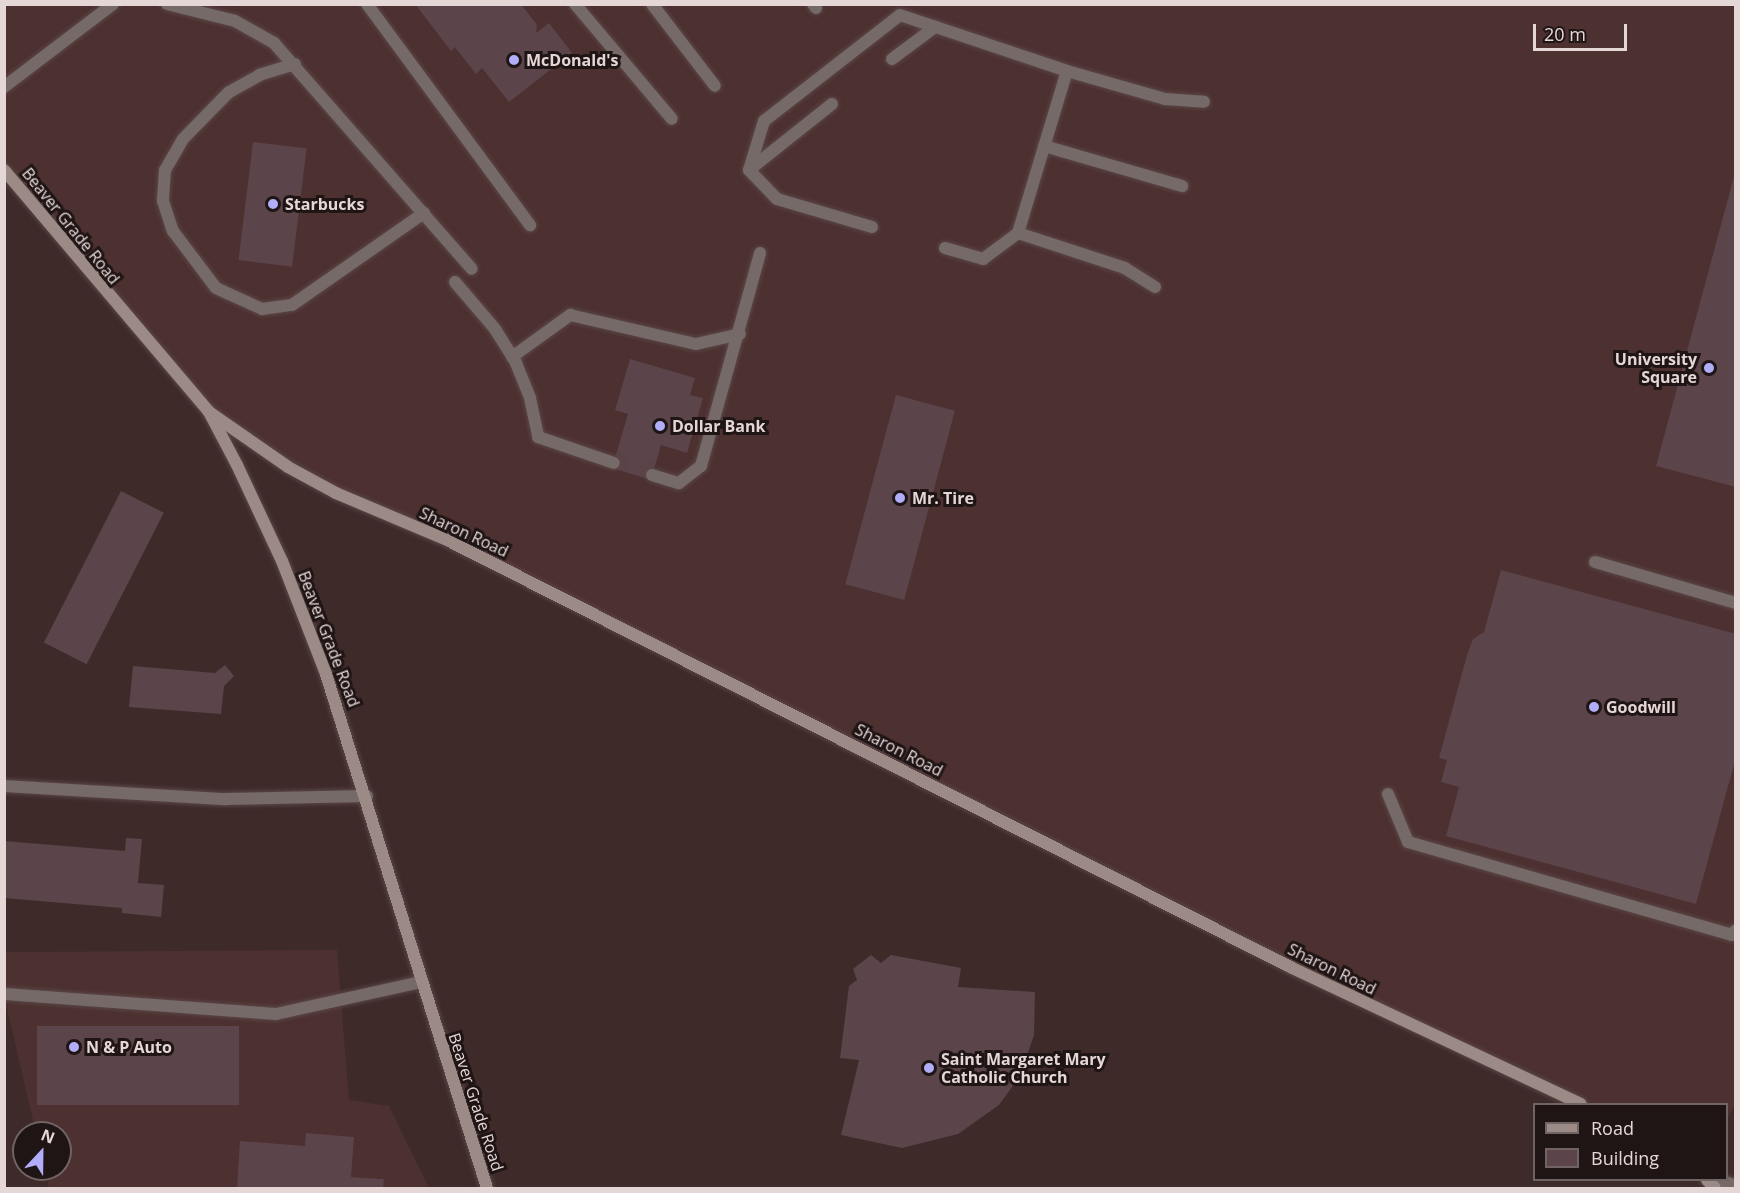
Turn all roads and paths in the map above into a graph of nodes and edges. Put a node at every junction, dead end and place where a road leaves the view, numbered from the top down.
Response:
1 (113, 4) edge
2 (167, 4) edge
3 (367, 4) edge
4 (575, 4) edge
5 (652, 4) edge
6 (935, 27) junction
7 (892, 59) dead end
8 (295, 64) junction
9 (1067, 71) junction
10 (715, 86) dead end
11 (4, 87) edge
12 (1204, 102) dead end
13 (832, 104) dead end
14 (672, 119) dead end
15 (1044, 146) junction
16 (4, 170) edge
17 (748, 170) junction
18 (1182, 186) dead end
19 (424, 213) junction
20 (530, 225) dead end
21 (872, 227) dead end
22 (1017, 233) junction
23 (945, 248) dead end
24 (760, 253) dead end
25 (472, 269) dead end
26 (455, 282) dead end
27 (1155, 287) dead end
28 (740, 334) junction
29 (512, 357) junction
30 (208, 412) junction
31 (614, 463) dead end
32 (652, 475) dead end
33 (1595, 562) dead end
34 (1736, 603) edge
35 (4, 786) edge
36 (1388, 794) dead end
37 (367, 796) junction
38 (1736, 930) edge
39 (421, 982) junction
40 (5, 994) edge
41 (1579, 1103) edge
42 (487, 1188) edge

1 - 11 street
2 - 8 street
3 - 20 street
4 - 14 street
5 - 10 street
6 - 7 street
6 - 9 street
6 - 17 street
8 - 19 street
8 - 19 street
9 - 12 street
9 - 15 street
13 - 17 street
15 - 18 street
15 - 22 street
16 - 30 street, Beaver Grade Road
17 - 21 street
19 - 25 street
22 - 23 street
22 - 27 street
24 - 28 street
26 - 29 street
28 - 29 street
28 - 32 street
29 - 31 street
30 - 37 street, Beaver Grade Road
30 - 41 street, Sharon Road
33 - 34 street
35 - 37 street
36 - 38 street
37 - 39 street, Beaver Grade Road
39 - 40 street
39 - 42 street, Beaver Grade Road

